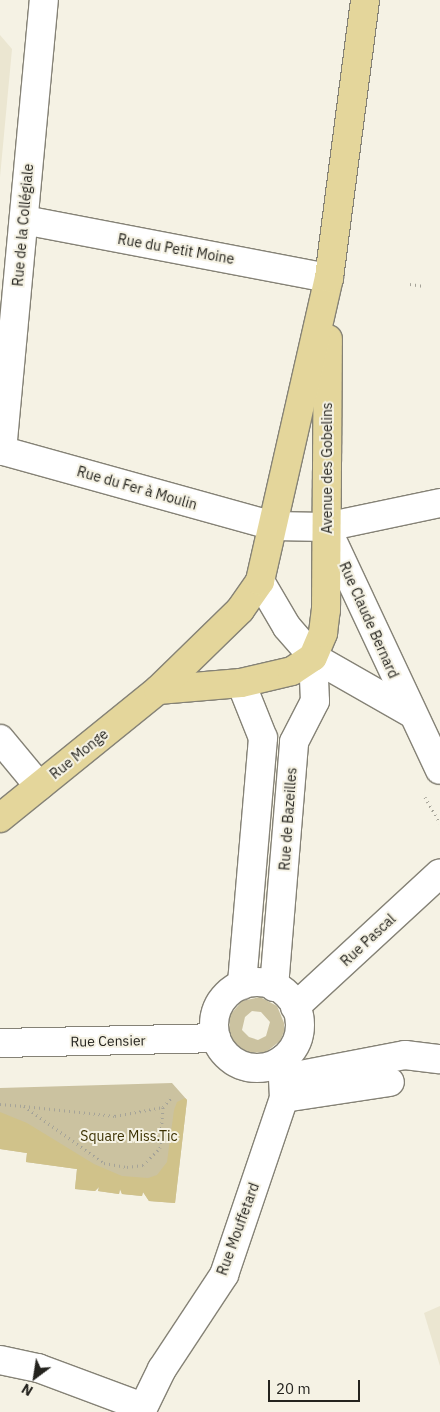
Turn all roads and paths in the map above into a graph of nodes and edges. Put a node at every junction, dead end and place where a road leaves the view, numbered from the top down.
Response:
1 (44, 0) edge
2 (365, 0) edge
3 (24, 220) junction
4 (329, 278) junction
5 (410, 284) dead end
6 (424, 286) dead end
7 (1, 450) edge
8 (440, 502) edge
9 (274, 526) junction
10 (326, 527) junction
11 (260, 581) junction
12 (313, 657) junction
13 (241, 683) junction
14 (158, 690) junction
15 (411, 713) junction
16 (0, 740) edge
17 (440, 770) edge
18 (39, 786) junction
19 (420, 789) dead end
20 (0, 818) edge
21 (440, 823) edge
22 (440, 873) edge
23 (242, 985) junction
24 (274, 987) junction
25 (295, 1007) junction
26 (216, 1038) junction
27 (0, 1043) edge
28 (440, 1059) edge
29 (284, 1078) junction
30 (390, 1082) dead end
31 (172, 1097) dead end
32 (0, 1104) edge
33 (24, 1106) junction
34 (163, 1108) junction
35 (0, 1360) edge
36 (142, 1410) edge

1 - 3 street, Rue de la Collégiale
2 - 4 main road, Avenue des Gobelins
3 - 4 street, Rue du Petit Moine
3 - 7 street, Rue de la Collégiale
4 - 9 main road, Avenue des Gobelins
4 - 10 main road, Avenue des Gobelins
5 - 6 path
7 - 9 street, Rue du Fer à Moulin
8 - 10 street, Rue du Fer à Moulin
9 - 10 street, Rue du Fer à Moulin
9 - 11 main road, Avenue des Gobelins
10 - 12 main road, Avenue des Gobelins
10 - 15 street, Rue Claude Bernard
11 - 12 street, Rue Claude Bernard
11 - 14 main road, Rue Monge
12 - 13 main road
12 - 15 street, Rue Claude Bernard
12 - 24 street, Rue de Bazeilles
13 - 14 main road
13 - 23 street
14 - 18 main road, Rue Monge
15 - 17 street, Rue Claude Bernard
16 - 18 street
18 - 20 main road, Rue Monge
19 - 21 path
22 - 25 street, Rue Pascal
23 - 24 street
23 - 26 street
24 - 25 street
25 - 29 street
26 - 27 street, Rue Censier
26 - 29 street
28 - 29 street
29 - 30 street
29 - 36 street, Rue Mouffetard
31 - 34 path
32 - 33 path
33 - 34 path
33 - 34 path
35 - 36 street

